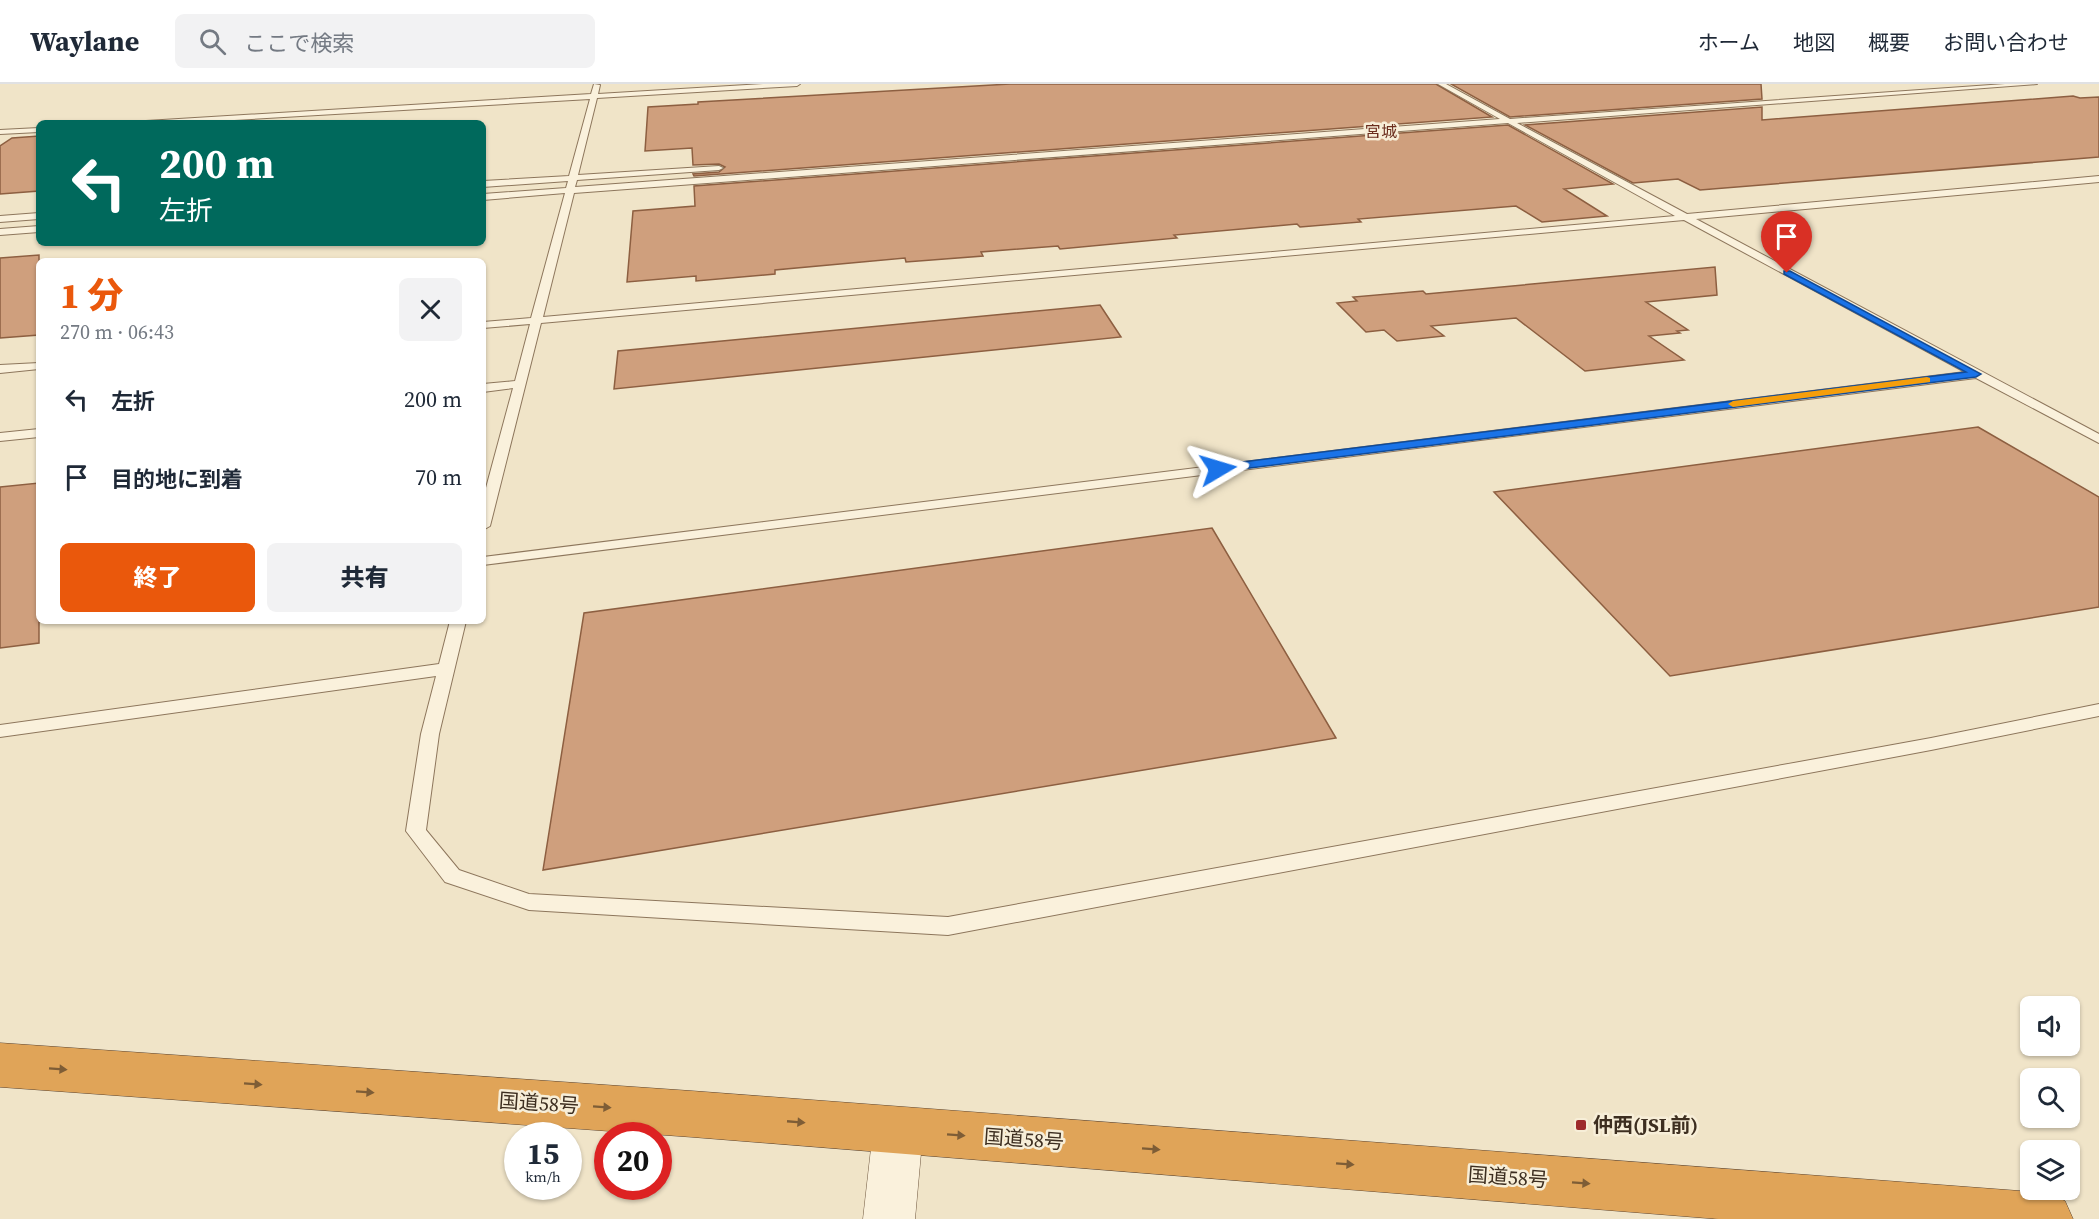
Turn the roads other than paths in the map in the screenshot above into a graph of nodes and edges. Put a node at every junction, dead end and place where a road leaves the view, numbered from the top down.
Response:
1 (597, 84) edge
2 (797, 84) edge
3 (1441, 84) edge
4 (2034, 84) edge
5 (1755, 94) dead end
6 (593, 96) junction
7 (1494, 113) junction
8 (196, 120) edge
9 (1511, 122) junction
10 (36, 130) edge
11 (0, 132) edge
12 (985, 149) dead end
13 (725, 167) dead end
14 (571, 178) junction
15 (2099, 179) edge
16 (486, 184) edge
17 (568, 191) junction
18 (486, 197) edge
19 (36, 216) edge
20 (1683, 216) junction
21 (0, 219) edge
22 (36, 230) edge
23 (0, 232) edge
24 (537, 320) junction
25 (486, 325) edge
26 (36, 366) edge
27 (0, 369) edge
28 (1976, 374) junction
29 (520, 384) junction
30 (486, 388) edge
31 (36, 433) edge
32 (0, 437) edge
33 (2099, 439) edge
34 (486, 514) edge
35 (486, 561) edge
36 (457, 624) edge
37 (446, 669) junction
38 (2099, 710) edge
39 (0, 731) edge
40 (0, 1065) edge
41 (898, 1131) junction
42 (889, 1219) edge
43 (2047, 1219) edge

1 - 6 lane
2 - 6 lane
3 - 7 lane
4 - 9 lane
5 - 7 lane
6 - 8 lane
6 - 14 lane
7 - 9 lane
7 - 12 lane
9 - 17 lane
9 - 20 lane
10 - 11 lane
13 - 14 lane
14 - 16 lane
14 - 17 lane
15 - 20 lane
17 - 18 lane
17 - 24 lane
19 - 21 lane
20 - 24 lane
20 - 28 lane
22 - 23 lane
24 - 25 lane
24 - 29 lane
26 - 27 lane
28 - 33 lane
28 - 35 lane
29 - 30 lane
29 - 34 lane
31 - 32 lane
36 - 37 lane
37 - 38 lane
37 - 39 lane
40 -> 41 highway, 国道58号
41 - 42 street
41 -> 43 highway, 国道58号

